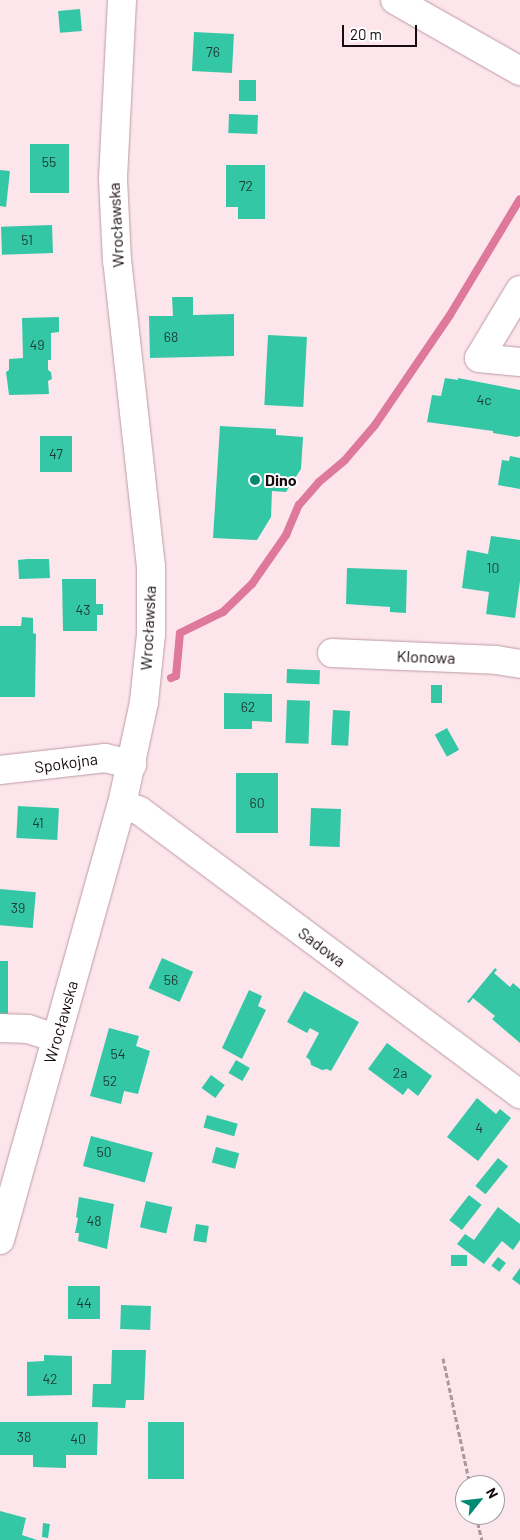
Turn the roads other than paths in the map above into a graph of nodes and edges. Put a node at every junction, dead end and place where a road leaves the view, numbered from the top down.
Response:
1 (122, 0) edge
2 (395, 0) edge
3 (520, 72) edge
4 (520, 290) edge
5 (520, 362) edge
6 (332, 653) dead end
7 (520, 664) edge
8 (132, 764) junction
9 (0, 770) edge
10 (122, 804) junction
11 (0, 1028) edge
12 (56, 1038) junction
13 (520, 1094) edge
14 (0, 1240) edge

1 - 8 main road, Wrocławska
2 - 3 main road
4 - 5 main road
6 - 7 main road, Klonowa
8 - 9 main road, Spokojna
8 - 10 main road, Wrocławska
10 - 12 main road, Wrocławska
10 - 13 main road, Sadowa
11 - 12 main road
12 - 14 main road, Wrocławska

